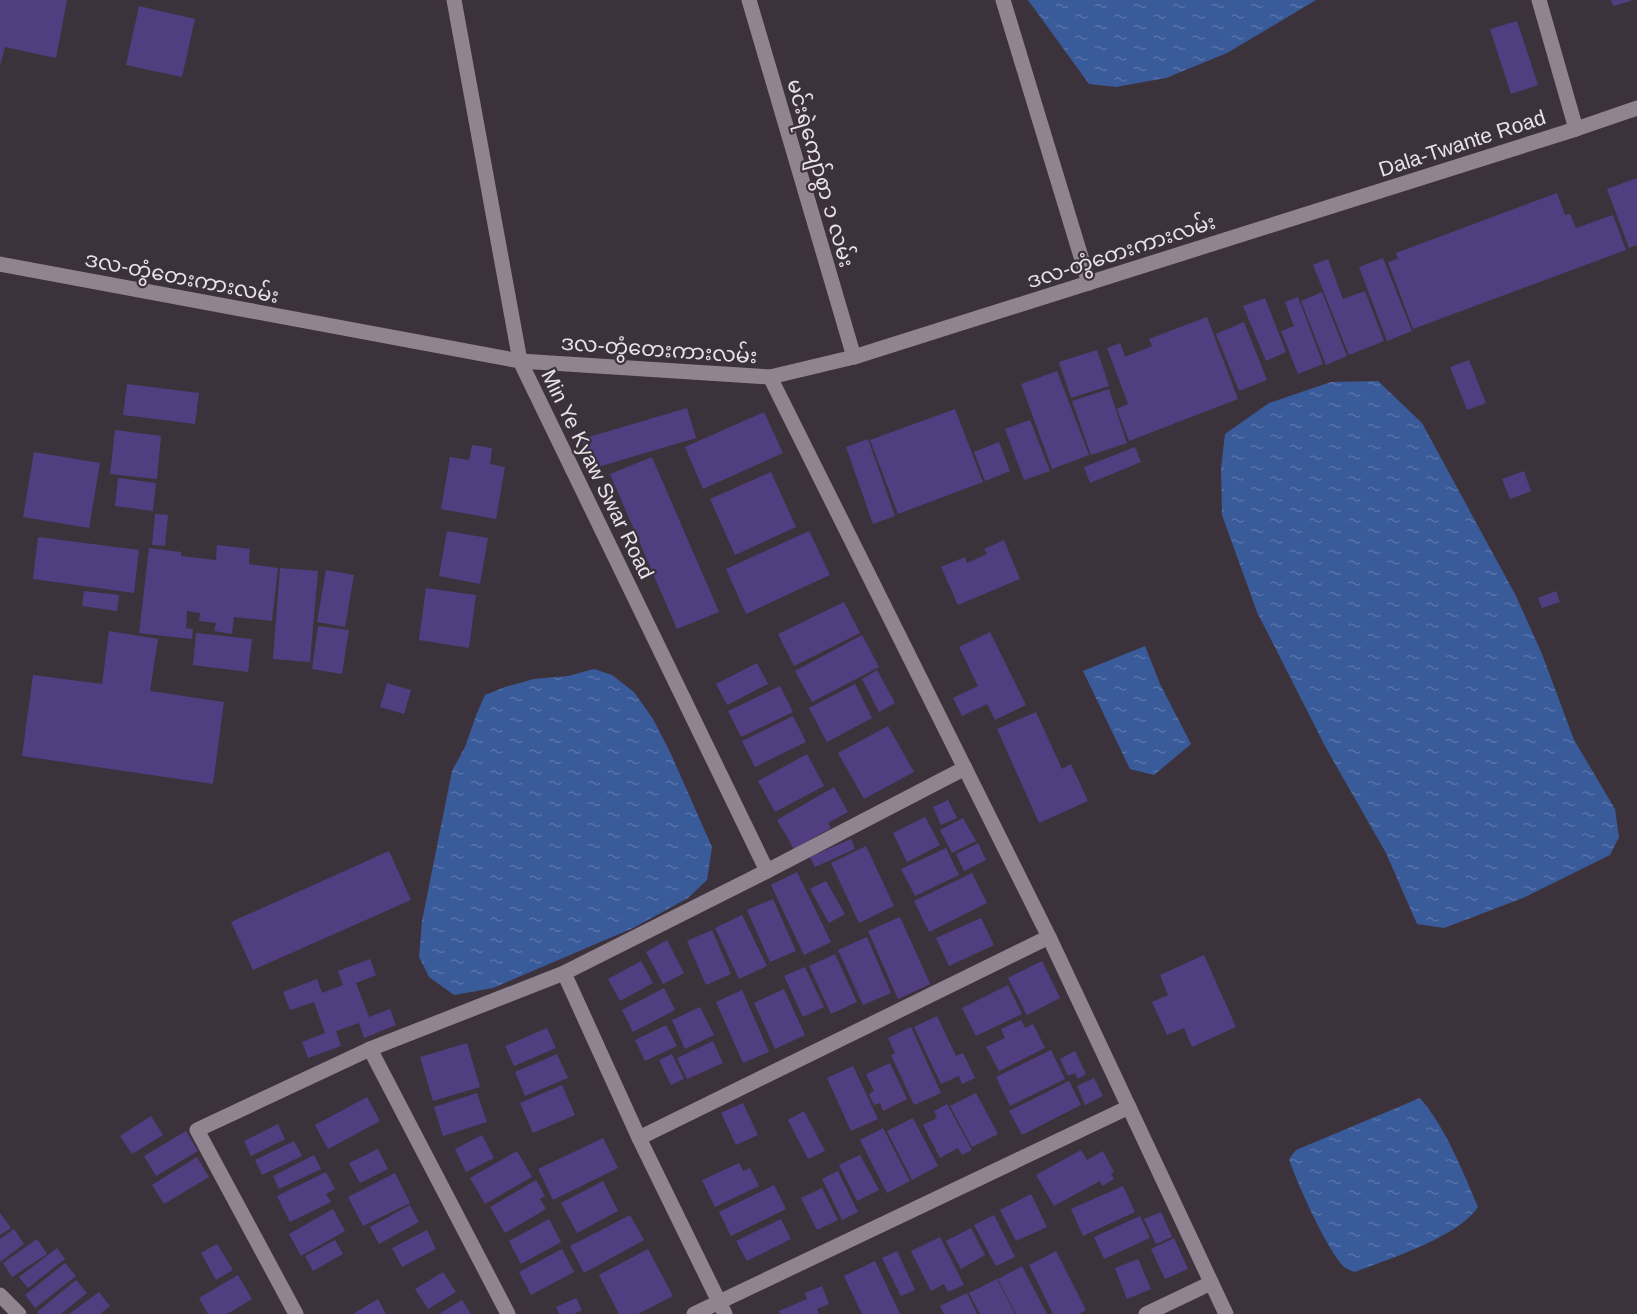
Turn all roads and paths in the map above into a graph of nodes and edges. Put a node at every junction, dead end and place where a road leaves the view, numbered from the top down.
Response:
1 (454, 0) edge
2 (749, 0) edge
3 (1003, 0) edge
4 (1539, 0) edge
5 (1637, 108) edge
6 (1576, 129) junction
7 (1300, 216) joint
8 (0, 264) edge
9 (1089, 283) junction
10 (854, 357) junction
11 (520, 361) junction
12 (770, 377) junction
13 (965, 768) junction
14 (767, 871) junction
15 (1049, 937) junction
16 (564, 974) junction
17 (370, 1049) junction
18 (1129, 1107) junction
19 (639, 1138) junction
20 (1211, 1283) junction
21 (0, 1295) edge
22 (722, 1308) edge
23 (19, 1314) edge
24 (296, 1314) edge
25 (508, 1314) edge
26 (694, 1314) edge
27 (1146, 1314) edge
28 (1226, 1314) edge

1 - 11 street, Min Ye Kyaw Swar Road
2 - 10 street, မင်းရဲကျော်စွာ ၁ လမ်း
3 - 9 street
4 - 6 street
5 - 6 street, Dala-Twante Road
6 - 7 street, Dala-Twante Road
7 - 9 street, ဒလ-တွံတေးကားလမ်း
8 - 11 street, ဒလ-တွံတေးကားလမ်း
9 - 10 street, ဒလ-တွံတေးကားလမ်း
10 - 12 street, ဒလ-တွံတေးကားလမ်း
11 - 12 street, ဒလ-တွံတေးကားလမ်း
11 - 14 street, Min Ye Kyaw Swar Road
12 - 13 street
13 - 14 street
13 - 15 street
14 - 16 street
15 - 18 street
15 - 19 street
16 - 17 street
16 - 19 street
17 - 24 street
17 - 25 street
18 - 20 street
18 - 22 street
19 - 22 street
20 - 27 street
20 - 28 street
21 - 23 street
22 - 26 street

